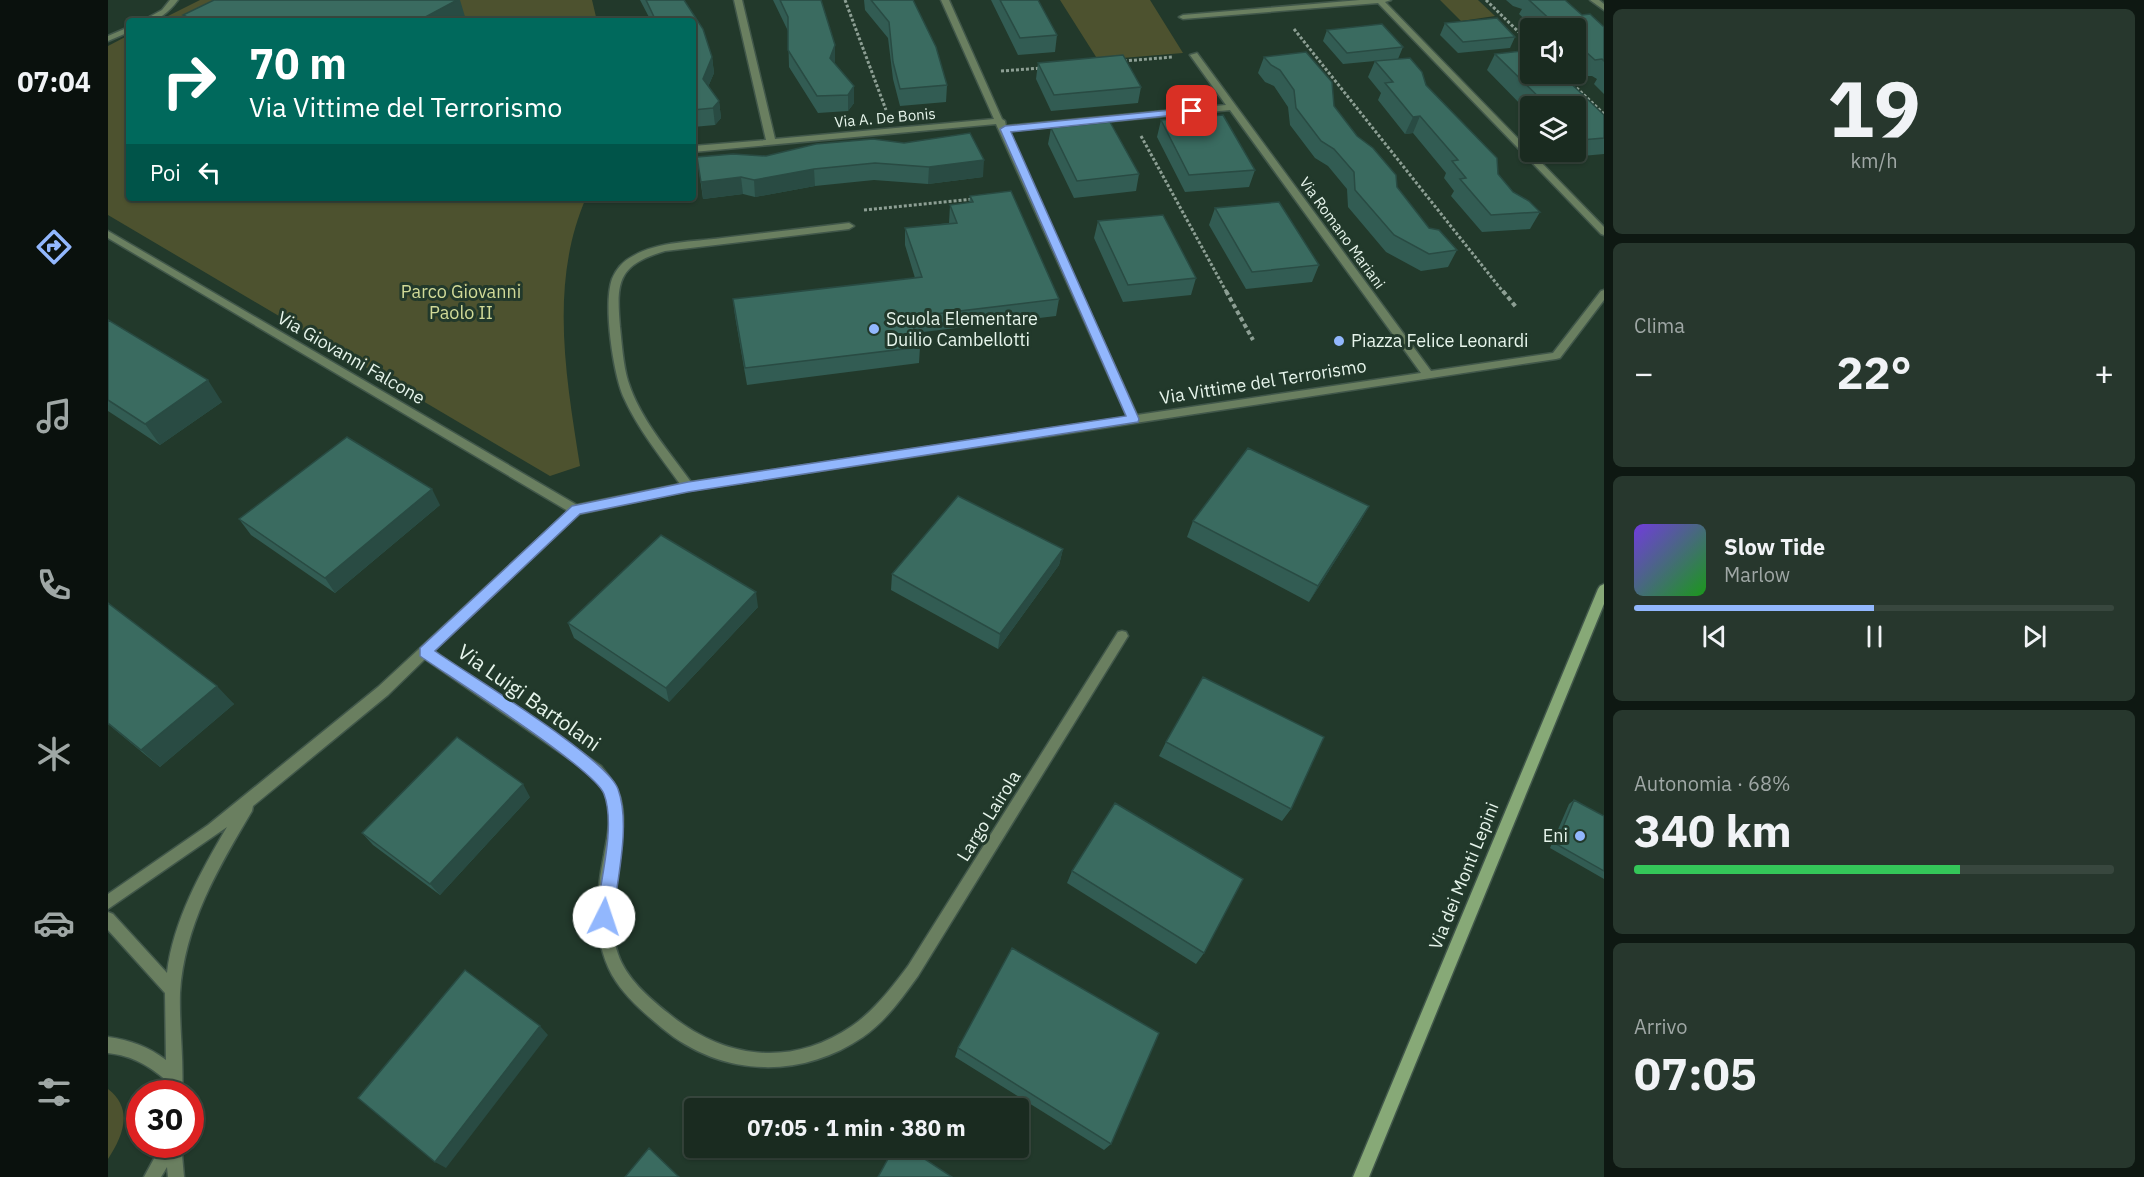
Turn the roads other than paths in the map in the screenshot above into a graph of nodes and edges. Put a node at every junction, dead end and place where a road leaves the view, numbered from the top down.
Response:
1 (174, 0) edge
2 (738, 0) edge
3 (945, 0) edge
4 (1387, 0) edge
5 (1594, 0) edge
6 (1380, 1) edge
7 (1604, 8) edge
8 (1183, 17) dead end
9 (152, 18) edge
10 (126, 30) edge
11 (108, 39) edge
12 (1194, 56) road end
13 (1232, 107) junction
14 (1003, 125) junction
15 (771, 142) junction
16 (696, 149) edge
17 (849, 226) road end
18 (1604, 232) edge
19 (108, 234) edge
20 (1602, 295) edge
21 (1428, 375) junction
22 (1133, 419) junction
23 (688, 487) junction
24 (576, 510) junction
25 (1604, 589) edge
26 (1122, 636) dead end
27 (425, 652) junction
28 (250, 801) junction
29 (108, 902) edge
30 (108, 918) edge
31 (172, 989) junction
32 (882, 1011) joint
33 (108, 1045) edge
34 (170, 1080) edge
35 (175, 1080) edge
36 (164, 1158) edge
37 (174, 1158) edge
38 (152, 1177) edge
39 (176, 1177) edge
40 (1361, 1177) edge

1 - 9 street
2 - 15 street
3 - 14 street
4 - 6 street
5 - 7 street
6 - 8 street
6 - 18 street
10 - 11 street
12 - 13 street, Via Romano Mariani
13 - 14 street
13 - 21 street, Via Romano Mariani
14 - 15 street, Via A. De Bonis
14 - 22 street
15 - 16 street, Via A. De Bonis
17 - 23 street
19 - 24 street, Via Giovanni Falcone
20 - 21 street
21 - 22 street, Via Vittime del Terrorismo
22 - 23 street, Via Vittime del Terrorismo
23 - 24 street, Via Vittime del Terrorismo
24 - 27 street
25 - 40 street, Via dei Monti Lepini
26 - 32 street, Largo Lairola
27 - 28 street
27 - 32 street, Via Luigi Bartolani
28 - 29 street
28 - 31 street
30 - 31 street
31 - 35 street
33 - 34 street
36 - 38 street
37 - 39 street

